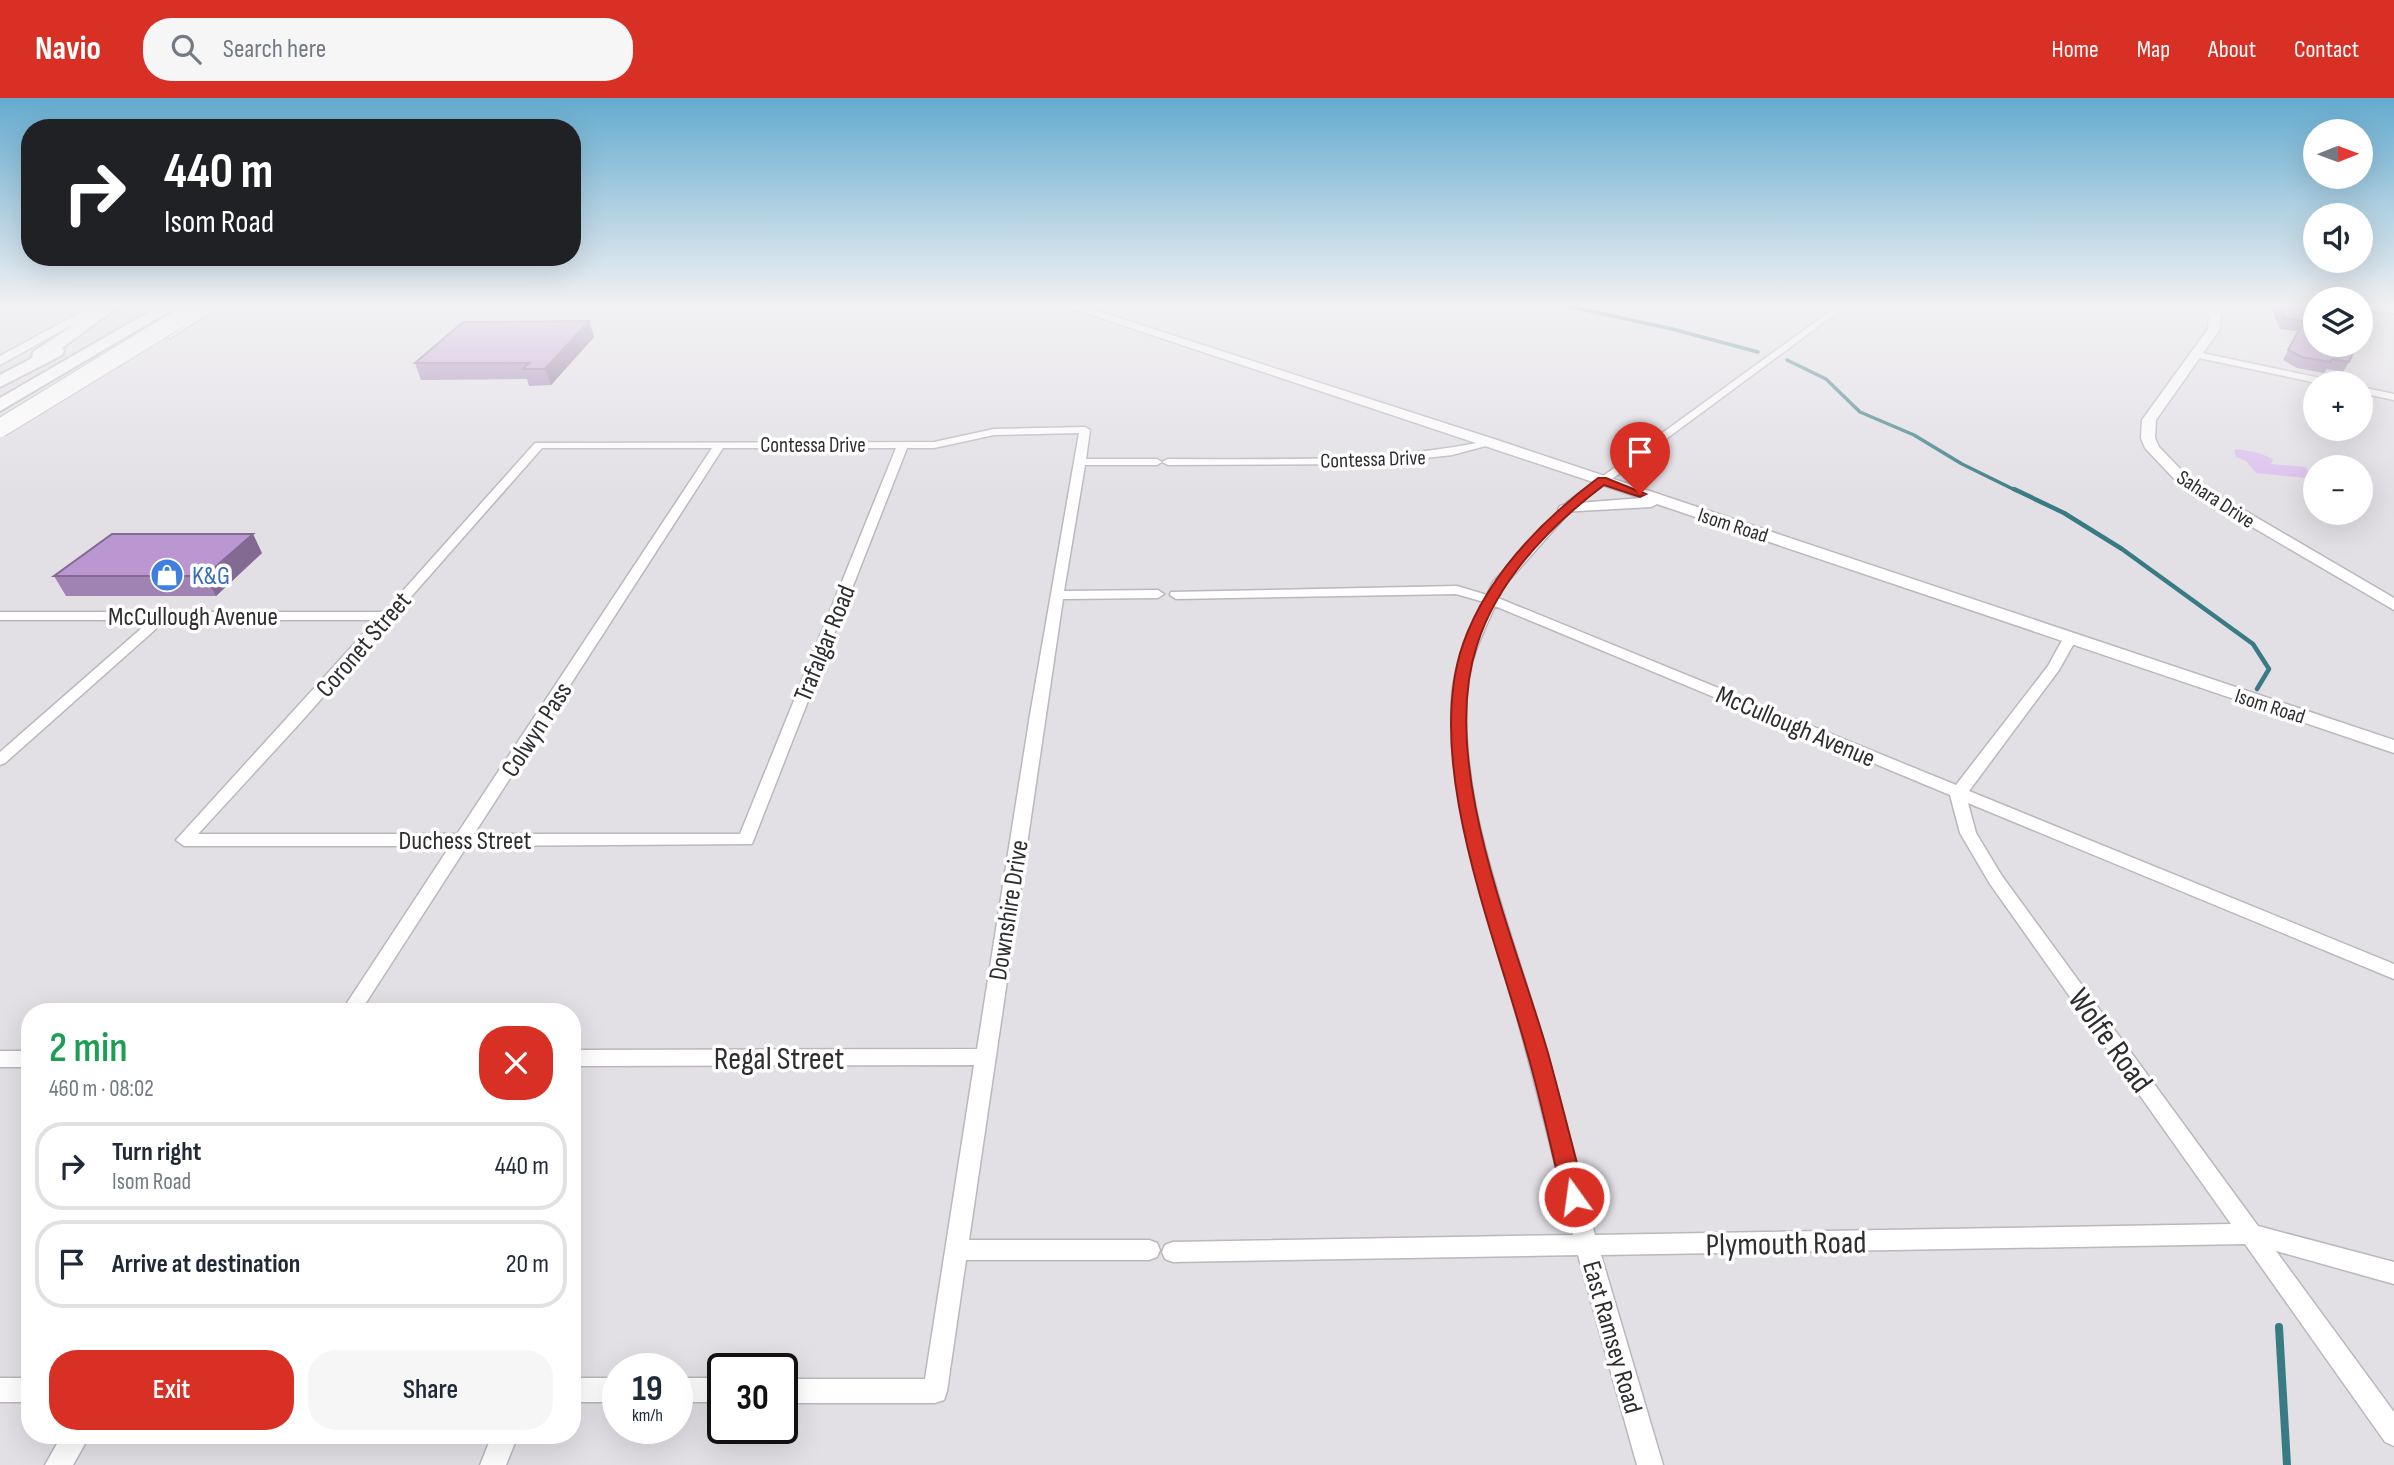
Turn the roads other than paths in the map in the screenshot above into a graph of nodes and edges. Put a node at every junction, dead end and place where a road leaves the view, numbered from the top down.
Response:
1 (17, 370) edge
2 (21, 370) edge
3 (72, 370) edge
4 (85, 370) edge
5 (93, 370) edge
6 (99, 370) edge
7 (1267, 370) edge
8 (1755, 370) edge
9 (2186, 370) edge
10 (2267, 370) edge
11 (2303, 377) edge
12 (0, 381) edge
13 (2373, 393) edge
14 (2394, 397) edge
15 (0, 406) edge
16 (0, 419) edge
17 (0, 428) edge
18 (1085, 430) joint
19 (0, 437) edge
20 (1492, 443) junction
21 (539, 445) joint
22 (903, 445) junction
23 (720, 446) junction
24 (1080, 462) junction
25 (1602, 481) junction
26 (1661, 501) junction
27 (1566, 509) junction
28 (1158, 594) dead end
29 (1058, 595) junction
30 (1175, 595) dead end
31 (1491, 600) junction
32 (2394, 605) edge
33 (0, 616) edge
34 (163, 616) junction
35 (386, 616) junction
36 (2070, 638) junction
37 (2394, 747) edge
38 (0, 760) edge
39 (1958, 794) junction
40 (184, 840) joint
41 (464, 840) junction
42 (746, 840) joint
43 (2394, 972) edge
44 (356, 1003) edge
45 (985, 1057) junction
46 (581, 1058) edge
47 (0, 1059) edge
48 (21, 1059) edge
49 (2252, 1234) junction
50 (1587, 1247) junction
51 (956, 1250) junction
52 (1149, 1250) dead end
53 (1173, 1252) dead end
54 (2394, 1273) edge
55 (0, 1390) edge
56 (21, 1390) edge
57 (581, 1390) edge
58 (602, 1390) edge
59 (798, 1391) edge
60 (2394, 1433) edge
61 (71, 1444) edge
62 (502, 1444) edge
63 (58, 1465) edge
64 (494, 1465) edge
65 (1650, 1465) edge

1 - 12 highway
2 - 12 highway
3 - 15 highway
4 - 16 highway
5 - 17 highway, bridge
6 - 19 street
7 - 20 street, Isom Road
8 - 25 street, East Ramsey Road
9 - 32 street, Sahara Drive
10 - 11 street
13 - 14 street
18 - 22 street, Contessa Drive
18 - 24 street, Downshire Drive
20 - 24 street, Contessa Drive
20 - 25 street, Isom Road
21 - 23 street, Contessa Drive
21 - 35 street, Coronet Street
22 - 23 street, Contessa Drive
22 - 42 street, Trafalgar Road
23 - 41 street, Colwyn Pass
24 - 29 street, Downshire Drive
25 - 26 street, Isom Road
25 - 27 street, East Ramsey Road
26 - 27 street
26 - 36 street, Isom Road
27 - 31 street, East Ramsey Road
28 - 29 street
29 - 45 street, Downshire Drive
30 - 31 street, McCullough Avenue
31 - 39 street, McCullough Avenue
31 - 50 street, East Ramsey Road
33 - 34 street, McCullough Avenue
34 - 35 street, McCullough Avenue
34 - 38 street
35 - 40 street, Coronet Street
36 - 37 street, Isom Road
36 - 39 street
39 - 43 street, McCullough Avenue
39 - 49 street, Wolfe Road
40 - 41 street, Duchess Street
41 - 42 street, Duchess Street
41 - 44 street, Colwyn Pass
45 - 46 street, Regal Street
45 - 51 street, Downshire Drive
47 - 48 street
49 - 50 street, Plymouth Road
49 - 54 street, Plymouth Road
49 - 60 street, Wolfe Road
50 - 53 street, Plymouth Road
50 - 65 street, East Ramsey Road
51 - 52 street
51 - 59 street, Downshire Drive
55 - 56 street
57 - 58 street
61 - 63 street
62 - 64 street

